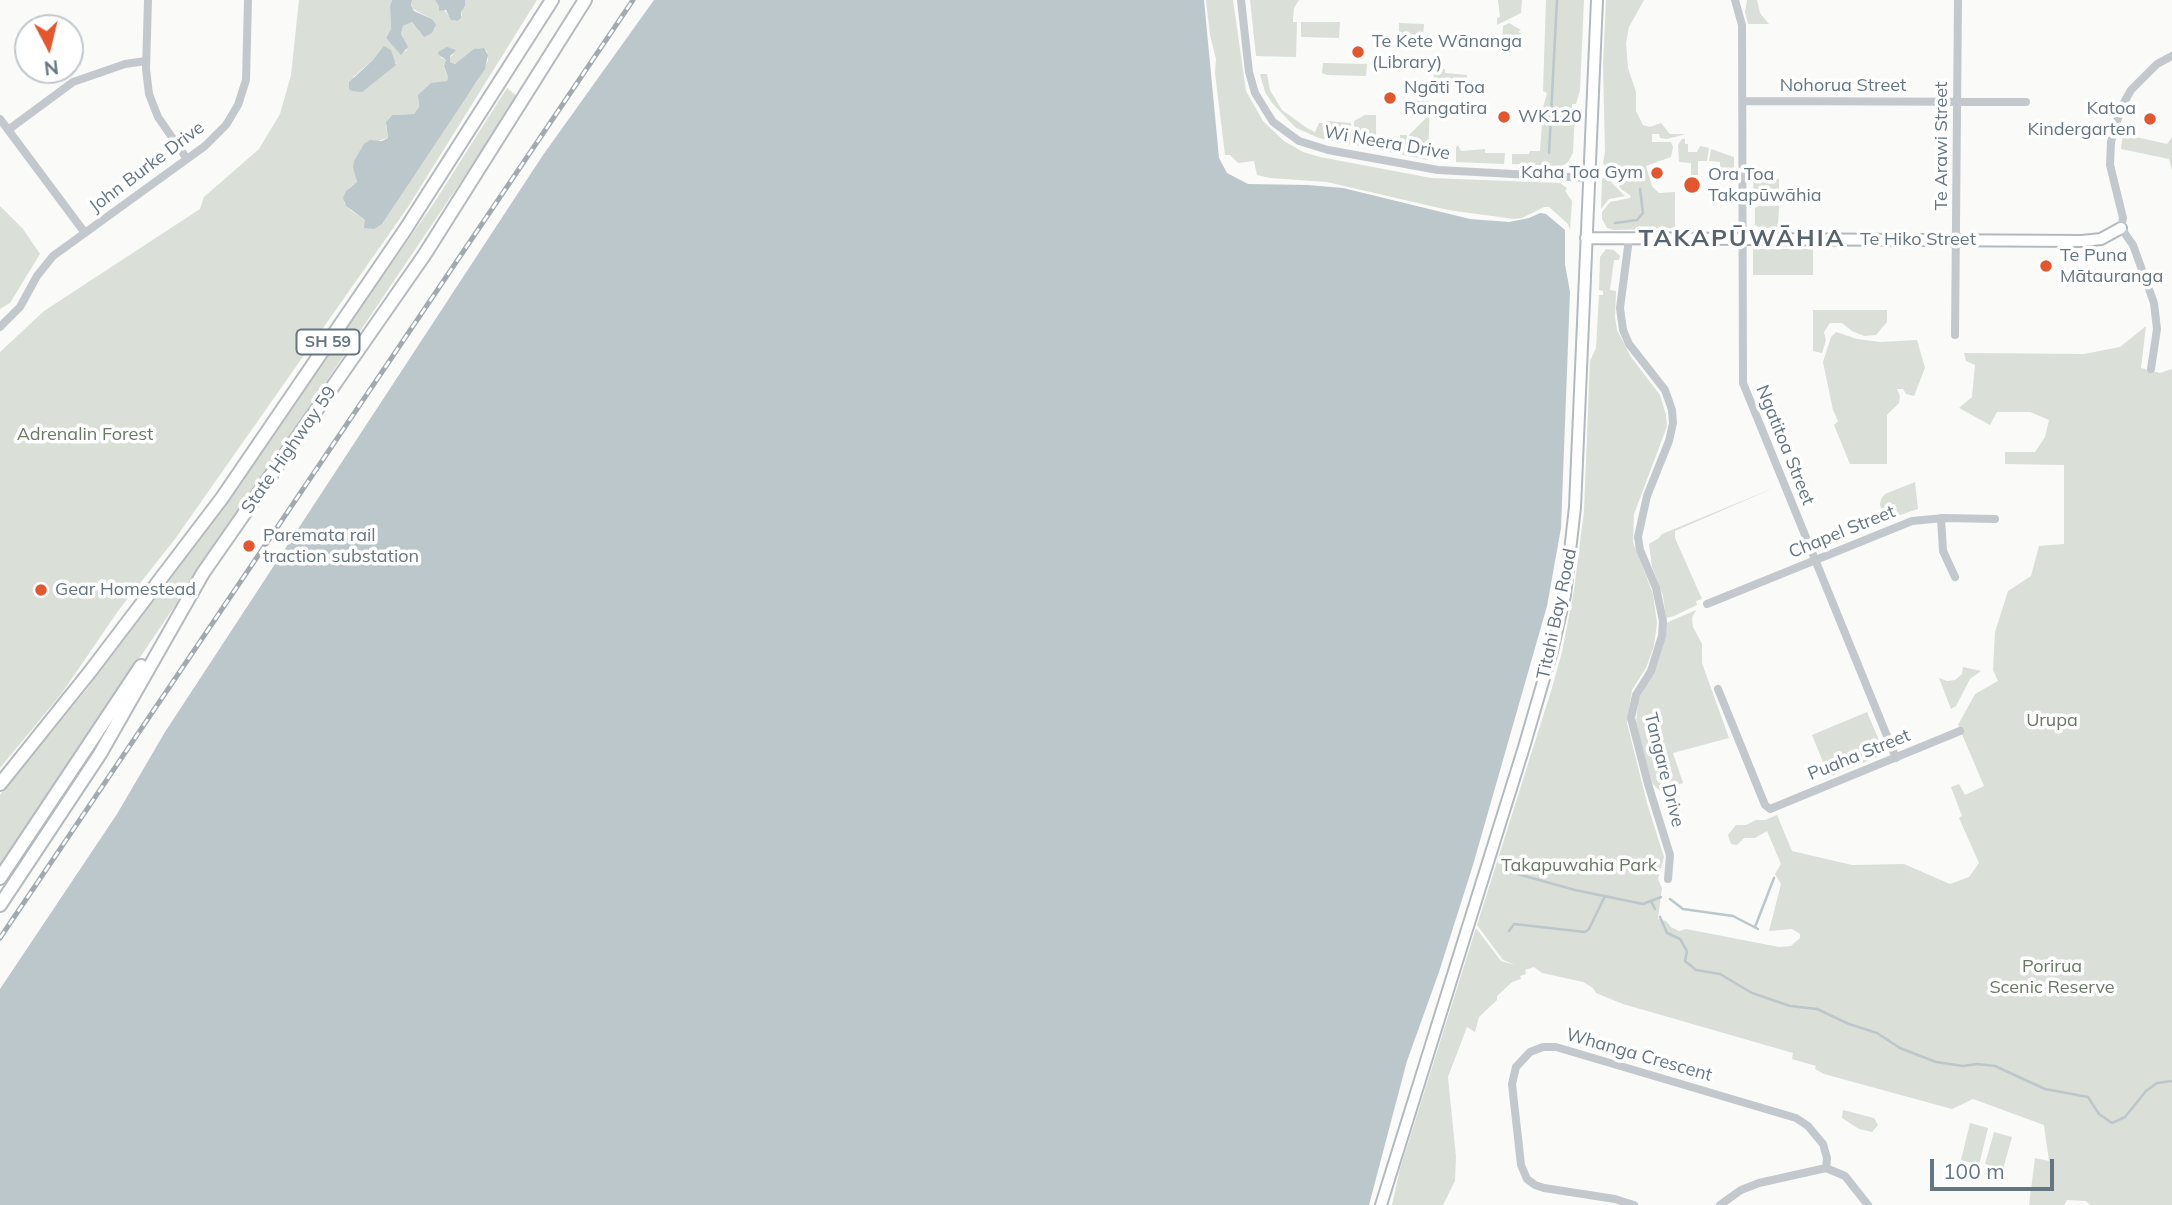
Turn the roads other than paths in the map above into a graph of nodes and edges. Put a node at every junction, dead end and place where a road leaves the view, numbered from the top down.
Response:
1 (148, 0) edge
2 (248, 0) edge
3 (552, 0) edge
4 (586, 0) edge
5 (1241, 0) edge
6 (1597, 0) edge
7 (1735, 0) edge
8 (1958, 0) edge
9 (2172, 56) edge
10 (146, 61) junction
11 (1744, 101) junction
12 (1958, 102) junction
13 (2026, 102) dead end
14 (0, 119) edge
15 (8, 130) junction
16 (187, 159) junction
17 (1588, 178) junction
18 (2121, 228) junction
19 (85, 233) junction
20 (1586, 238) junction
21 (1629, 239) junction
22 (1742, 239) junction
23 (1957, 241) junction
24 (0, 327) edge
25 (1955, 335) dead end
26 (2151, 369) dead end
27 (1941, 518) junction
28 (1995, 519) dead end
29 (1815, 559) junction
30 (203, 573) junction
31 (1955, 578) dead end
32 (1707, 604) dead end
33 (1718, 689) dead end
34 (1960, 731) dead end
35 (1896, 758) junction
36 (0, 783) edge
37 (0, 878) edge
38 (1668, 879) dead end
39 (0, 905) edge
40 (1826, 1168) junction
41 (1381, 1205) edge
42 (1634, 1205) edge
43 (1720, 1205) edge
44 (1868, 1205) edge

1 - 10 street
2 - 16 street, John Burke Drive
3 - 36 main road, State Highway 59 / SH 59
4 - 30 main road, State Highway 59 / SH 59
5 - 17 street, Wi Neera Drive
6 - 17 main road, Titahi Bay Road
7 - 11 street, Ngatitoa Street
8 - 12 street, Te Arawi Street
9 - 18 street
10 - 15 street
10 - 16 street
11 - 12 street, Nohorua Street
11 - 22 street, Ngatitoa Street
12 - 13 street, Nohorua Street
12 - 23 street, Te Arawi Street
14 - 15 street
15 - 19 street
16 - 19 street, John Burke Drive
17 - 20 main road, Titahi Bay Road
18 - 23 main road, Te Hiko Street
18 - 26 street
19 - 24 street, John Burke Drive
20 - 21 main road, Te Hiko Street
20 - 41 main road, Titahi Bay Road
21 - 22 main road, Te Hiko Street
21 - 38 street, Tangare Drive
22 - 23 main road, Te Hiko Street
22 - 29 street, Ngatitoa Street
23 - 25 street, Te Arawi Street
27 - 28 street, Chapel Street
27 - 29 street, Chapel Street
27 - 31 street
29 - 32 street, Chapel Street
29 - 35 street, Ngatitoa Street
30 - 37 main road
30 - 39 main road, State Highway 59 / SH 59
33 - 35 street, Puaha Street
34 - 35 street, Puaha Street
40 - 42 street, Whanga Crescent
40 - 43 street
40 - 44 street

